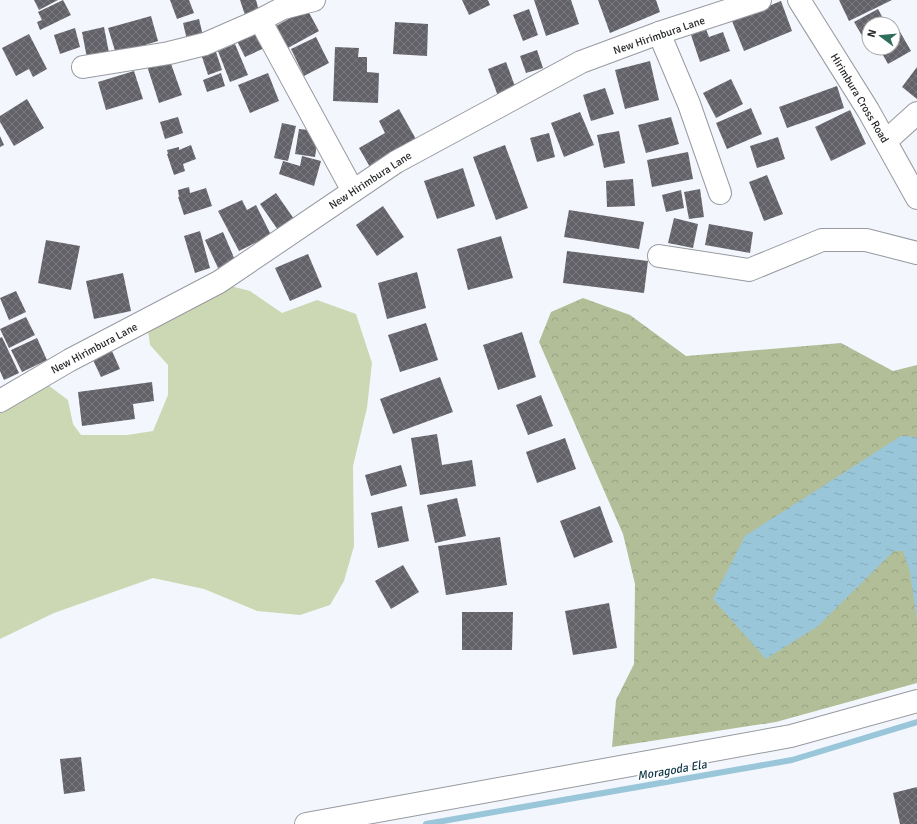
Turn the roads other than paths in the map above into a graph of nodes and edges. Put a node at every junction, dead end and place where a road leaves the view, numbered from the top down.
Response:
1 (314, 0) edge
2 (760, 0) edge
3 (799, 0) edge
4 (260, 20) junction
5 (659, 33) junction
6 (83, 67) dead end
7 (917, 113) edge
8 (886, 141) junction
9 (353, 191) junction
10 (720, 193) dead end
11 (917, 198) edge
12 (917, 253) edge
13 (659, 256) dead end
14 (0, 401) edge
15 (917, 701) edge
16 (306, 824) edge

1 - 4 street
2 - 5 street, New Hirimbura Lane
3 - 8 street, Hirimbura Cross Road
4 - 6 street
4 - 9 street
5 - 9 street, New Hirimbura Lane
5 - 10 street
7 - 8 street
8 - 11 street, Hirimbura Cross Road
9 - 14 street, New Hirimbura Lane
12 - 13 street
15 - 16 street

